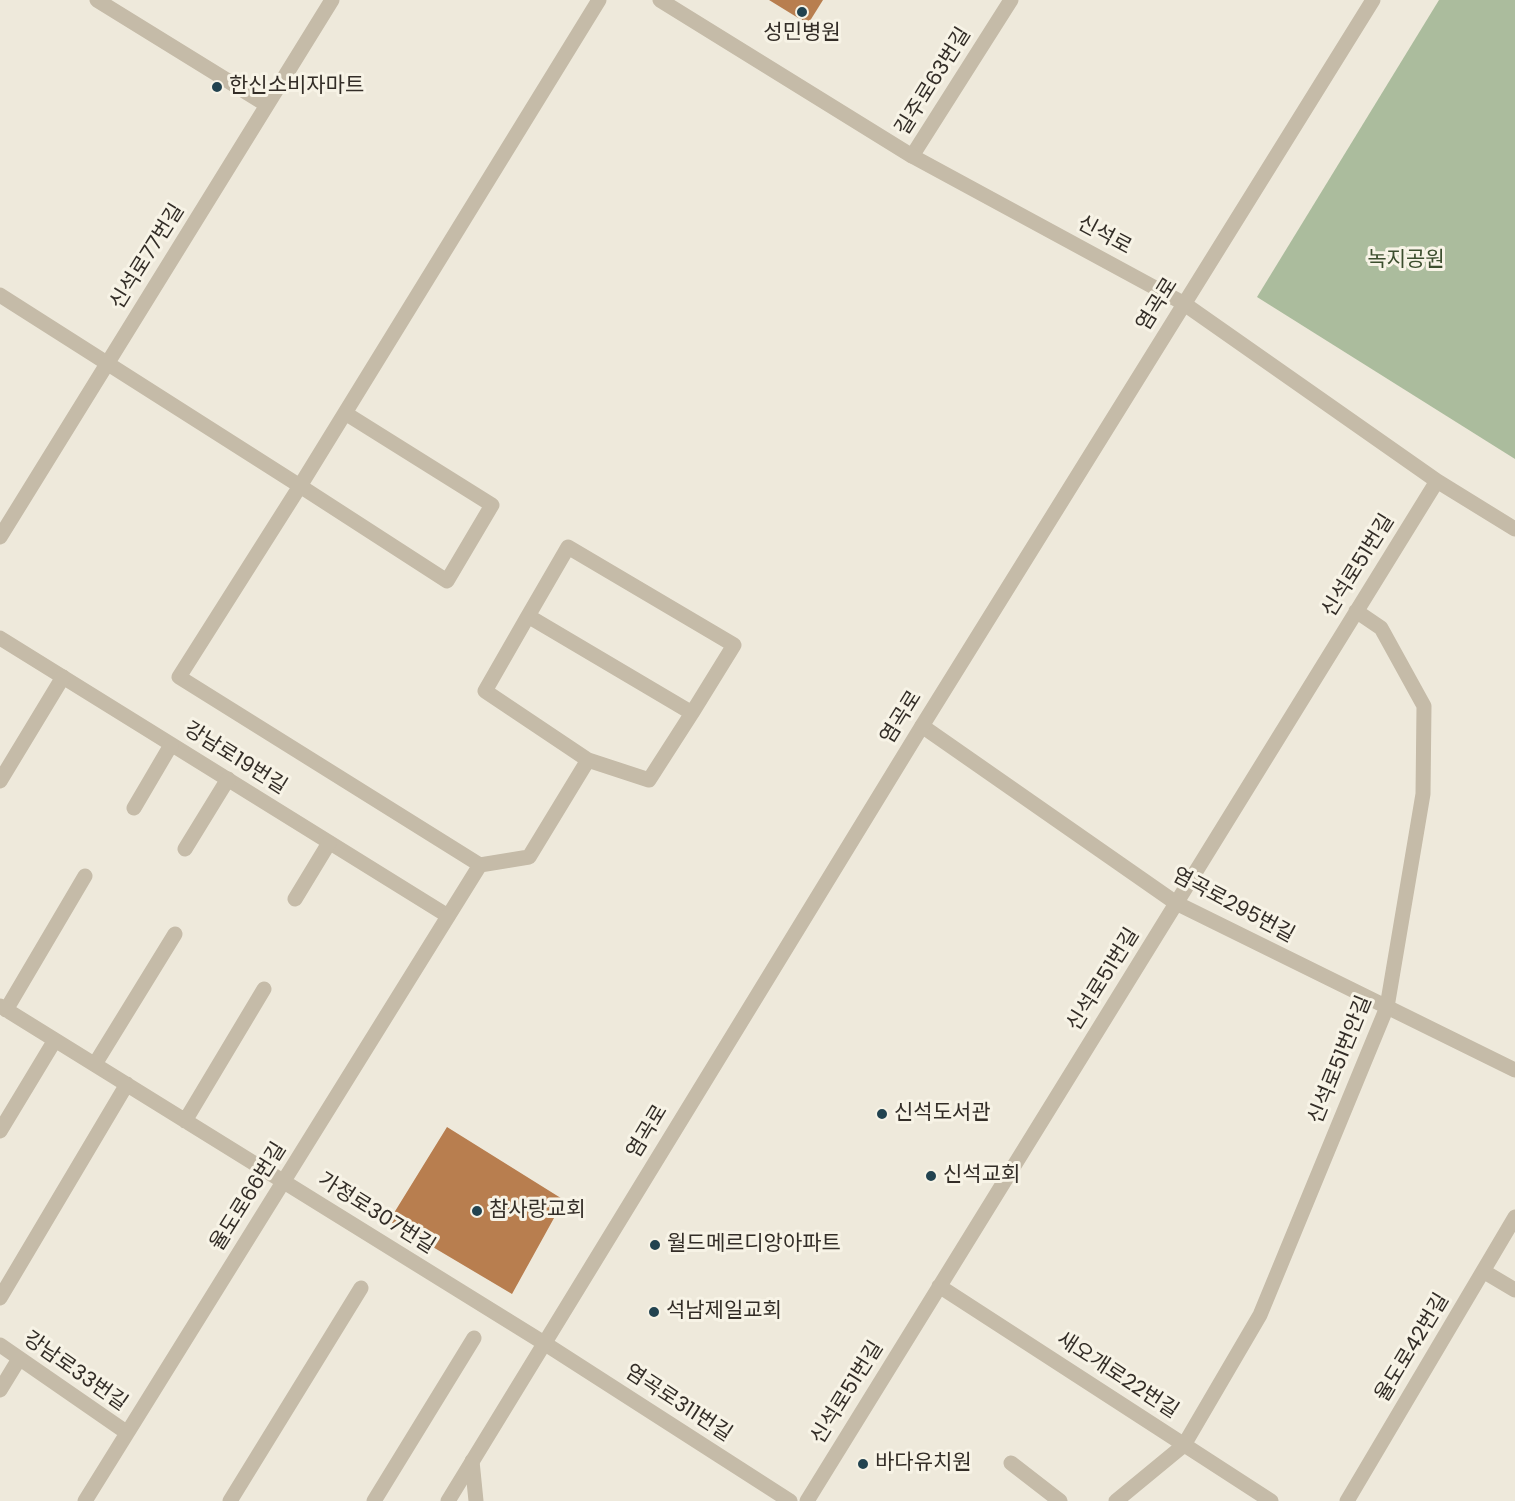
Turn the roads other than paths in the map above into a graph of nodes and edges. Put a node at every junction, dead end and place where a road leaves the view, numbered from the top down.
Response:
1 (97, 0) edge
2 (332, 0) edge
3 (599, 0) edge
4 (660, 0) edge
5 (1011, 0) edge
6 (1373, 0) edge
7 (267, 105) junction
8 (912, 156) junction
9 (0, 295) edge
10 (1183, 303) junction
11 (108, 362) junction
12 (345, 413) junction
13 (1437, 481) junction
14 (300, 486) junction
15 (1515, 529) edge
16 (0, 537) edge
17 (1356, 611) junction
18 (528, 616) junction
19 (0, 638) edge
20 (63, 677) junction
21 (693, 713) junction
22 (922, 726) junction
23 (171, 745) junction
24 (588, 760) junction
25 (228, 779) junction
26 (0, 781) edge
27 (134, 808) dead end
28 (330, 843) junction
29 (185, 849) dead end
30 (480, 865) junction
31 (85, 876) dead end
32 (295, 899) dead end
33 (1176, 903) junction
34 (448, 916) junction
35 (175, 934) dead end
36 (264, 989) dead end
37 (1387, 1007) junction
38 (3, 1008) edge
39 (55, 1040) junction
40 (95, 1064) junction
41 (1515, 1071) edge
42 (127, 1084) junction
43 (185, 1120) junction
44 (0, 1131) edge
45 (284, 1182) junction
46 (1515, 1217) edge
47 (1483, 1271) junction
48 (939, 1286) junction
49 (360, 1287) dead end
50 (1515, 1290) edge
51 (0, 1298) edge
52 (474, 1338) dead end
53 (544, 1343) junction
54 (0, 1345) edge
55 (19, 1359) junction
56 (0, 1390) edge
57 (126, 1432) junction
58 (1184, 1445) junction
59 (472, 1461) junction
60 (1011, 1463) dead end
61 (89, 1500) edge
62 (230, 1501) edge
63 (374, 1501) edge
64 (448, 1501) edge
65 (476, 1501) edge
66 (790, 1501) edge
67 (807, 1501) edge
68 (1060, 1501) edge
69 (1116, 1501) edge
70 (1271, 1501) edge
71 (1347, 1501) edge

1 - 7 street
2 - 7 street, 신석로77번길
3 - 12 street
4 - 8 street, 신석로
5 - 8 street, 길주로63번길
6 - 10 street, 염곡로
7 - 11 street, 신석로77번길
8 - 10 street, 신석로
9 - 11 street
10 - 13 street, 신석로
10 - 22 street, 염곡로
11 - 14 street
11 - 16 street, 신석로77번길
12 - 14 street
12 - 14 street
13 - 15 street, 신석로
13 - 17 street, 신석로51번길
14 - 30 street
17 - 33 street, 신석로51번길
17 - 37 street, 신석로51번안길
18 - 21 street
18 - 21 street
18 - 24 street
19 - 20 street, 강남로19번길
20 - 23 street, 강남로19번길
20 - 26 street
21 - 24 street
22 - 33 street, 염곡로295번길
22 - 53 street, 염곡로
23 - 25 street, 강남로19번길
23 - 27 street
24 - 30 street
25 - 28 street, 강남로19번길
25 - 29 street
28 - 32 street
28 - 34 street, 강남로19번길
30 - 34 street, 율도로66번길
31 - 38 street, 가정로307번길
33 - 37 street, 염곡로295번길
33 - 48 street, 신석로51번길
34 - 45 street, 율도로66번길
35 - 40 street
36 - 43 street
37 - 41 street, 염곡로295번길
37 - 58 street, 신석로51번안길
38 - 39 street, 가정로307번길
39 - 40 street, 가정로307번길
39 - 44 street
40 - 42 street, 가정로307번길
42 - 43 street, 가정로307번길
42 - 51 street
43 - 45 street, 가정로307번길
45 - 53 street, 가정로307번길
45 - 57 street, 율도로66번길
46 - 47 street, 율도로42번길
47 - 50 street
47 - 71 street, 율도로42번길
48 - 58 street, 새오개로22번길
48 - 67 street, 신석로51번길
49 - 62 street
52 - 63 street
53 - 59 street, 염곡로
53 - 66 street, 염곡로311번길
54 - 55 street, 강남로33번길
55 - 56 street
55 - 57 street, 강남로33번길
57 - 61 street, 율도로66번길
58 - 69 street
58 - 70 street, 새오개로22번길
59 - 64 street, 염곡로
59 - 65 street
60 - 68 street

